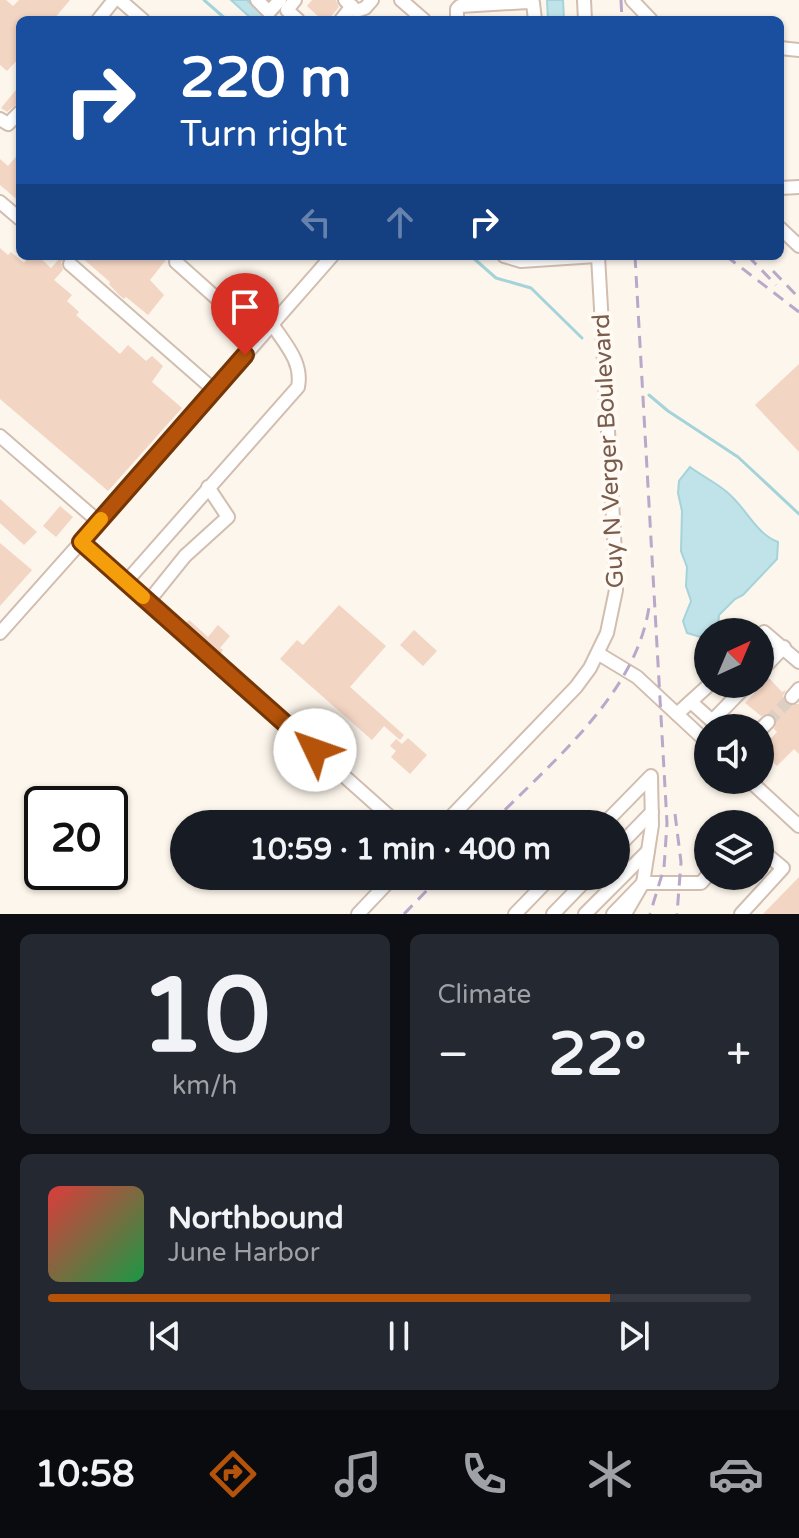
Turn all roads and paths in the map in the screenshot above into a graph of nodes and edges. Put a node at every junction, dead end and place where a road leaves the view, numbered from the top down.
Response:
1 (117, 0) edge
2 (257, 0) edge
3 (280, 0) edge
4 (295, 0) edge
5 (372, 0) edge
6 (401, 0) edge
7 (632, 0) edge
8 (351, 6) edge
9 (102, 16) edge
10 (138, 16) edge
11 (294, 16) edge
12 (419, 16) edge
13 (457, 16) edge
14 (535, 16) edge
15 (647, 16) edge
16 (16, 116) edge
17 (0, 119) edge
18 (0, 202) edge
19 (16, 216) edge
20 (784, 232) edge
21 (799, 246) edge
22 (328, 260) edge
23 (597, 260) edge
24 (176, 262) dead end
25 (70, 264) dead end
26 (272, 324) junction
27 (260, 337) junction
28 (214, 390) junction
29 (0, 436) edge
30 (208, 487) junction
31 (99, 522) junction
32 (81, 542) junction
33 (126, 582) junction
34 (148, 602) junction
35 (0, 633) edge
36 (774, 640) edge
37 (784, 647) junction
38 (599, 654) junction
39 (774, 657) edge
40 (799, 662) edge
41 (695, 698) edge
42 (737, 698) edge
43 (691, 702) junction
44 (677, 714) junction
45 (705, 714) edge
46 (724, 714) edge
47 (694, 730) edge
48 (764, 794) edge
49 (382, 810) edge
50 (457, 810) edge
51 (618, 810) edge
52 (652, 812) junction
53 (799, 826) edge
54 (630, 835) edge
55 (648, 850) junction
56 (774, 861) edge
57 (774, 878) edge
58 (643, 883) junction
59 (694, 883) edge
60 (381, 890) edge
61 (538, 890) edge
62 (576, 890) edge
63 (763, 890) edge
64 (358, 914) edge
65 (515, 914) edge
66 (553, 914) edge
67 (585, 914) edge
68 (613, 914) edge
69 (625, 914) edge
70 (741, 914) edge

1 - 9 street
1 - 10 street
2 - 3 street
4 - 11 street
5 - 8 street
6 - 12 street
7 - 15 street
13 - 14 street
16 - 17 street
18 - 19 street
20 - 21 street
22 - 26 street
23 - 38 street, Guy N Verger Boulevard
24 - 27 street
25 - 28 street
26 - 27 street
26 - 30 street
27 - 28 street
28 - 31 street
29 - 31 street
30 - 33 street
30 - 34 street
31 - 32 street
32 - 33 street
32 - 35 street
33 - 34 street
34 - 49 street
36 - 37 street
37 - 39 street
37 - 40 street
38 - 44 street
38 - 50 street, Guy N Verger Boulevard
41 - 43 street
42 - 46 street
43 - 44 street
43 - 45 street
44 - 47 street
48 - 53 street
51 - 52 street
52 - 54 street
52 - 55 street
55 - 58 street
55 - 67 street
56 - 57 street
58 - 59 street
58 - 68 street
58 - 69 street
60 - 64 street
61 - 65 street
62 - 66 street
63 - 70 street

